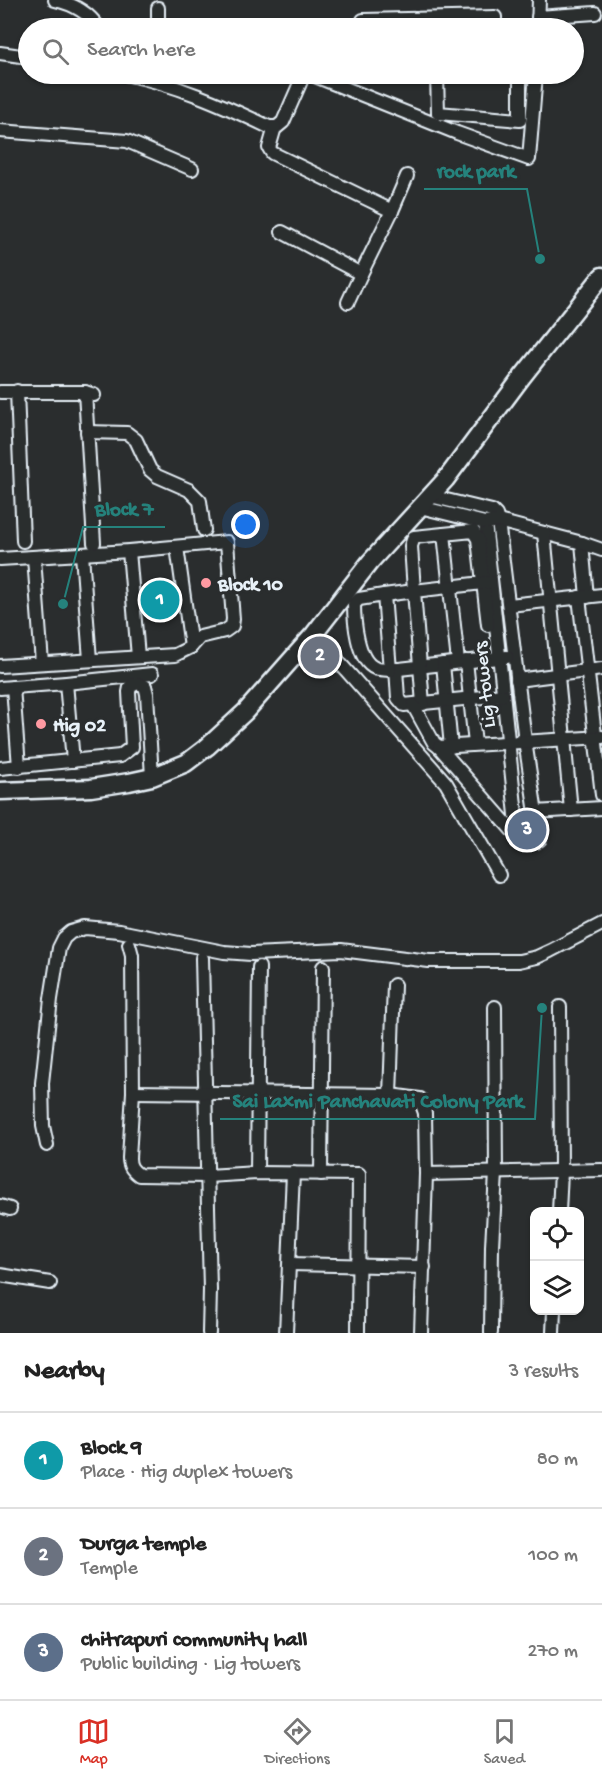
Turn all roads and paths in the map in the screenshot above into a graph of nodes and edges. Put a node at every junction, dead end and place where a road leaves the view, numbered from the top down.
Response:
1 (55, 0) edge
2 (539, 0) edge
3 (158, 8) dead end
4 (595, 13) dead end
5 (92, 18) edge
6 (158, 18) edge
7 (538, 18) edge
8 (566, 18) edge
9 (0, 53) edge
10 (18, 56) edge
11 (169, 84) edge
12 (299, 84) edge
13 (335, 84) edge
14 (437, 84) edge
15 (520, 84) edge
16 (535, 84) edge
17 (275, 127) junction
18 (0, 131) edge
19 (192, 169) dead end
20 (407, 176) dead end
21 (392, 211) junction
22 (282, 232) dead end
23 (361, 274) junction
24 (602, 276) edge
25 (595, 299) edge
26 (348, 302) dead end
27 (17, 391) junction
28 (0, 392) edge
29 (87, 432) junction
30 (425, 502) junction
31 (498, 521) junction
32 (485, 523) junction
33 (204, 530) dead end
34 (544, 533) junction
35 (444, 534) junction
36 (23, 541) dead end
37 (94, 543) dead end
38 (582, 543) junction
39 (177, 548) junction
40 (602, 550) edge
41 (129, 551) junction
42 (82, 554) junction
43 (34, 558) junction
44 (0, 559) edge
45 (488, 582) junction
46 (450, 587) junction
47 (414, 591) junction
48 (384, 595) junction
49 (602, 595) edge
50 (583, 597) junction
51 (551, 600) junction
52 (509, 605) junction
53 (314, 634) junction
54 (191, 647) junction
55 (515, 656) junction
56 (138, 657) junction
57 (495, 658) junction
58 (90, 660) junction
59 (462, 662) junction
60 (42, 663) junction
61 (443, 664) junction
62 (0, 666) edge
63 (420, 666) junction
64 (602, 669) edge
65 (393, 670) junction
66 (588, 671) junction
67 (152, 674) dead end
68 (557, 674) junction
69 (517, 680) junction
70 (66, 683) junction
71 (6, 687) edge
72 (499, 696) junction
73 (471, 699) junction
74 (447, 701) junction
75 (418, 704) junction
76 (599, 738) edge
77 (525, 741) junction
78 (565, 741) junction
79 (504, 743) junction
80 (475, 744) junction
81 (445, 747) junction
82 (73, 761) junction
83 (19, 767) junction
84 (0, 768) edge
85 (152, 777) junction
86 (0, 791) edge
87 (602, 795) edge
88 (602, 808) edge
89 (571, 810) junction
90 (535, 812) junction
91 (519, 840) junction
92 (500, 875) dead end
93 (602, 924) edge
94 (129, 944) dead end
95 (202, 958) dead end
96 (259, 967) dead end
97 (323, 967) dead end
98 (394, 985) dead end
99 (495, 1006) dead end
100 (560, 1007) dead end
101 (133, 1092) junction
102 (257, 1092) junction
103 (204, 1094) junction
104 (322, 1094) junction
105 (390, 1095) junction
106 (47, 1145) dead end
107 (602, 1170) edge
108 (561, 1171) junction
109 (257, 1173) junction
110 (293, 1173) junction
111 (496, 1173) junction
112 (321, 1174) junction
113 (426, 1174) junction
114 (207, 1176) junction
115 (559, 1207) edge
116 (290, 1264) junction
117 (358, 1265) junction
118 (424, 1267) junction
119 (0, 1275) edge
120 (45, 1282) dead end
121 (554, 1315) edge
122 (209, 1333) edge
123 (286, 1333) edge
124 (358, 1333) edge
125 (422, 1333) edge
126 (491, 1333) edge
127 (553, 1333) edge

1 - 5 street
2 - 7 street
3 - 6 street
4 - 8 street
9 - 10 street
11 - 17 street
12 - 17 street
13 - 16 street
14 - 15 street
17 - 21 street
18 - 19 street
20 - 21 street
21 - 23 street
22 - 23 street
23 - 26 street
24 - 25 street
25 - 30 street
27 - 28 street
27 - 29 street
27 - 36 street
29 - 33 street
29 - 37 street
30 - 31 street
30 - 32 street
30 - 53 street
31 - 32 street
31 - 34 street
31 - 52 street
32 - 45 street
34 - 38 street
34 - 51 street
35 - 45 street
35 - 46 street
35 - 47 street
38 - 40 street
38 - 50 street
39 - 41 street
39 - 54 street
39 - 54 street
41 - 42 street
41 - 56 street
42 - 43 street
42 - 58 street
43 - 44 street
43 - 60 street
45 - 46 street
45 - 57 street, Lig towers
46 - 47 street
46 - 59 street
47 - 48 street
47 - 63 street
48 - 65 street
48 - 65 street
49 - 50 street
50 - 51 street
50 - 66 street
51 - 52 street
51 - 68 street
52 - 55 street
53 - 85 street
53 - 92 street
54 - 56 street
55 - 57 street
55 - 69 street
56 - 58 street
57 - 59 street
57 - 72 street, Lig towers
58 - 60 street
59 - 61 street
59 - 73 street
60 - 62 street
61 - 63 street
61 - 74 street
63 - 65 street
63 - 75 street
64 - 66 street
65 - 75 street
66 - 68 street
66 - 76 street
67 - 70 street
68 - 69 street
68 - 78 street
69 - 77 street
70 - 71 street
70 - 82 street
71 - 83 street
72 - 73 street
72 - 79 street, Lig towers
73 - 74 street
73 - 80 street
74 - 75 street
74 - 81 street
75 - 81 street
76 - 78 street
76 - 87 street
77 - 78 street
77 - 79 street
77 - 90 street
78 - 89 street
79 - 80 street
79 - 91 street, Lig towers
80 - 81 street
81 - 91 street
82 - 83 street
82 - 85 street
83 - 84 street
85 - 86 street
88 - 89 street
89 - 90 street
90 - 91 street
93 - 106 street
94 - 101 street
95 - 103 street
96 - 102 street
97 - 104 street
98 - 105 street
99 - 111 street
100 - 108 street
101 - 103 street
101 - 114 street
102 - 103 street
102 - 104 street
102 - 109 street
103 - 114 street
104 - 105 street
104 - 112 street
105 - 113 street
107 - 108 street
108 - 111 street
108 - 115 street
109 - 110 street
109 - 114 street
110 - 112 street
110 - 116 street
111 - 113 street
111 - 126 street
112 - 117 street
113 - 118 street
114 - 122 street
116 - 117 street
116 - 123 street
117 - 118 street
117 - 124 street
118 - 125 street
119 - 120 street
121 - 127 street

